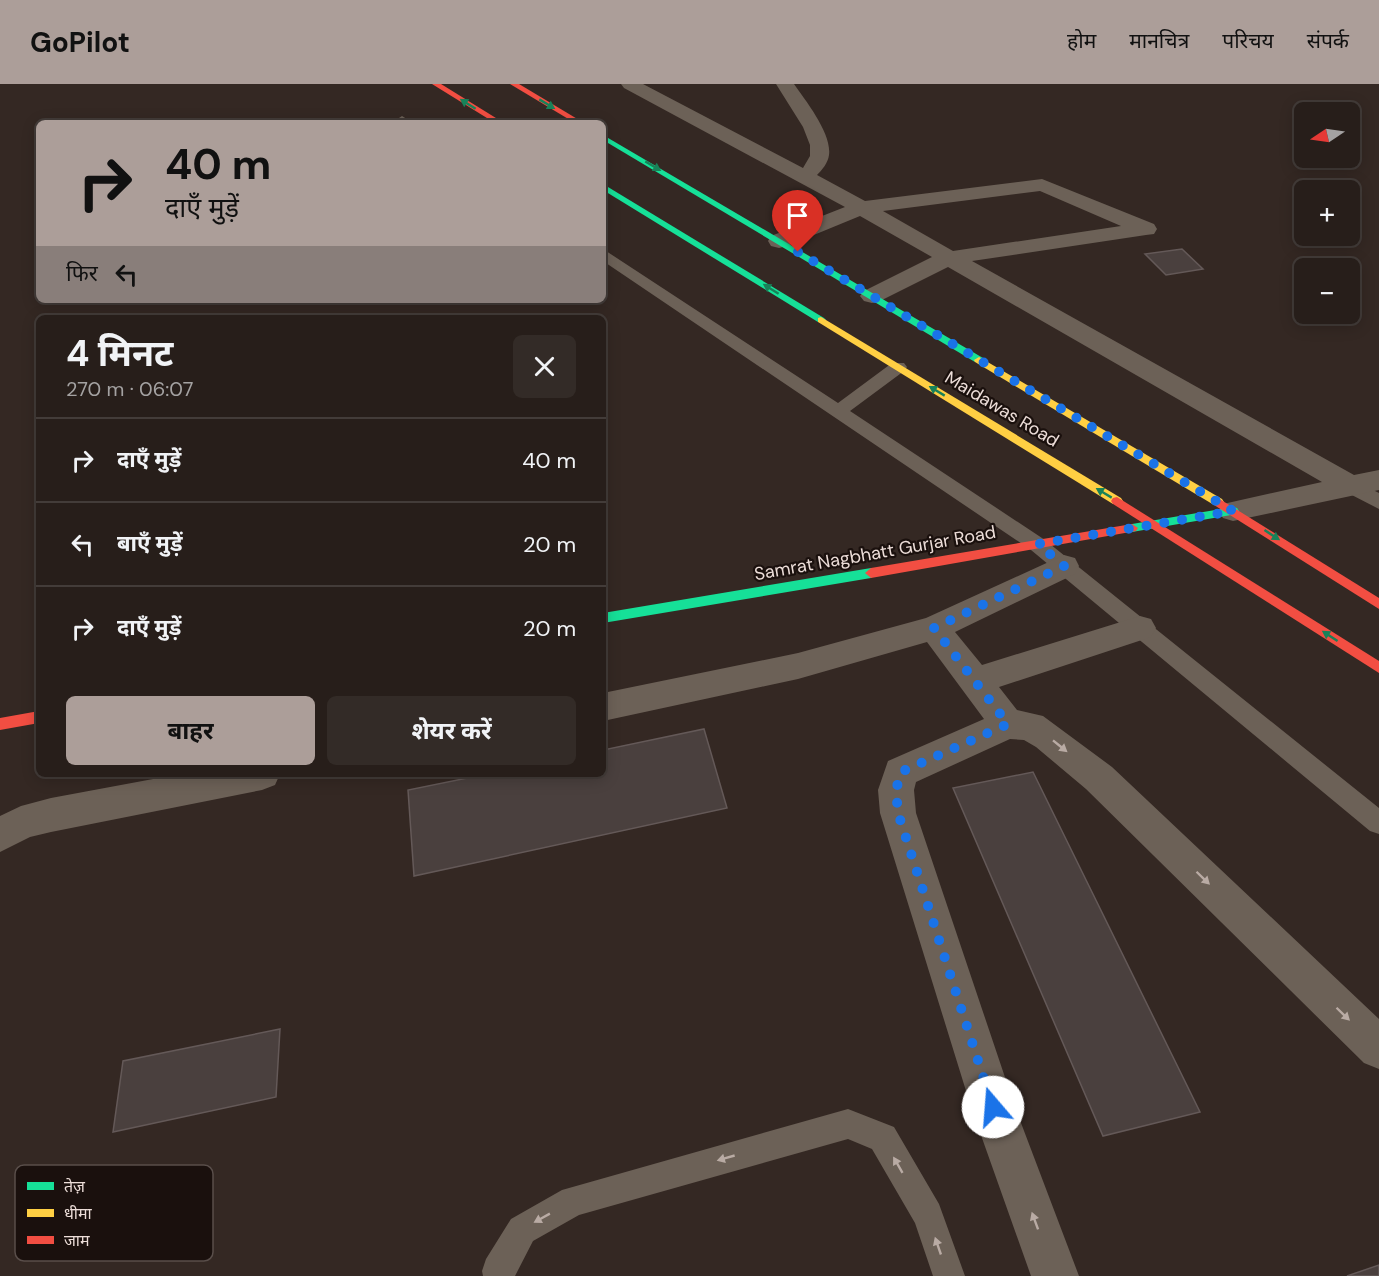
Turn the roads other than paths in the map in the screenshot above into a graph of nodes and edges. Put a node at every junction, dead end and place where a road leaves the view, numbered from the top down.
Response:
1 (436, 84) edge
2 (514, 84) edge
3 (630, 84) edge
4 (785, 84) edge
5 (495, 120) edge
6 (575, 120) edge
7 (606, 138) edge
8 (805, 177) junction
9 (606, 188) edge
10 (860, 208) junction
11 (779, 241) junction
12 (606, 256) edge
13 (948, 258) junction
14 (873, 296) junction
15 (898, 367) junction
16 (838, 411) junction
17 (1379, 480) edge
18 (1351, 486) junction
19 (1379, 502) edge
20 (1233, 511) junction
21 (1154, 524) junction
22 (1038, 544) junction
23 (1064, 566) junction
24 (1379, 604) edge
25 (606, 617) edge
26 (934, 628) junction
27 (1140, 628) junction
28 (1379, 668) edge
29 (974, 681) junction
30 (606, 706) edge
31 (36, 718) edge
32 (0, 724) edge
33 (1008, 724) junction
34 (246, 777) edge
35 (1379, 823) edge
36 (0, 835) edge
37 (1379, 1048) edge
38 (499, 1276) edge
39 (949, 1276) edge
40 (1055, 1276) edge

5 -> 1 street
2 -> 6 street
3 - 8 street
4 - 8 street
7 -> 11 street, Maidawas Road
8 - 10 street
15 -> 9 street, Maidawas Road
10 - 11 street
10 - 13 street
10 - 13 street
11 - 14 street, Maidawas Road
12 - 16 lane
13 - 14 street
13 - 18 street
14 - 20 street, Maidawas Road
15 - 16 lane
21 -> 15 street, Maidawas Road
16 - 22 lane
17 - 18 street
18 - 19 lane
18 - 20 street
20 - 21 street, Samrat Nagbhatt Gurjar Road
20 -> 24 street, Maidawas Road
21 - 22 street, Samrat Nagbhatt Gurjar Road
28 -> 21 street, Maidawas Road
22 - 23 lane
22 - 25 street, Samrat Nagbhatt Gurjar Road
23 - 26 street
23 - 27 lane
26 - 29 street
26 - 30 street
27 - 29 street
27 - 35 lane
29 - 33 street
31 - 32 street
33 -> 37 street
40 -> 33 street
34 - 36 street
39 -> 38 lane

